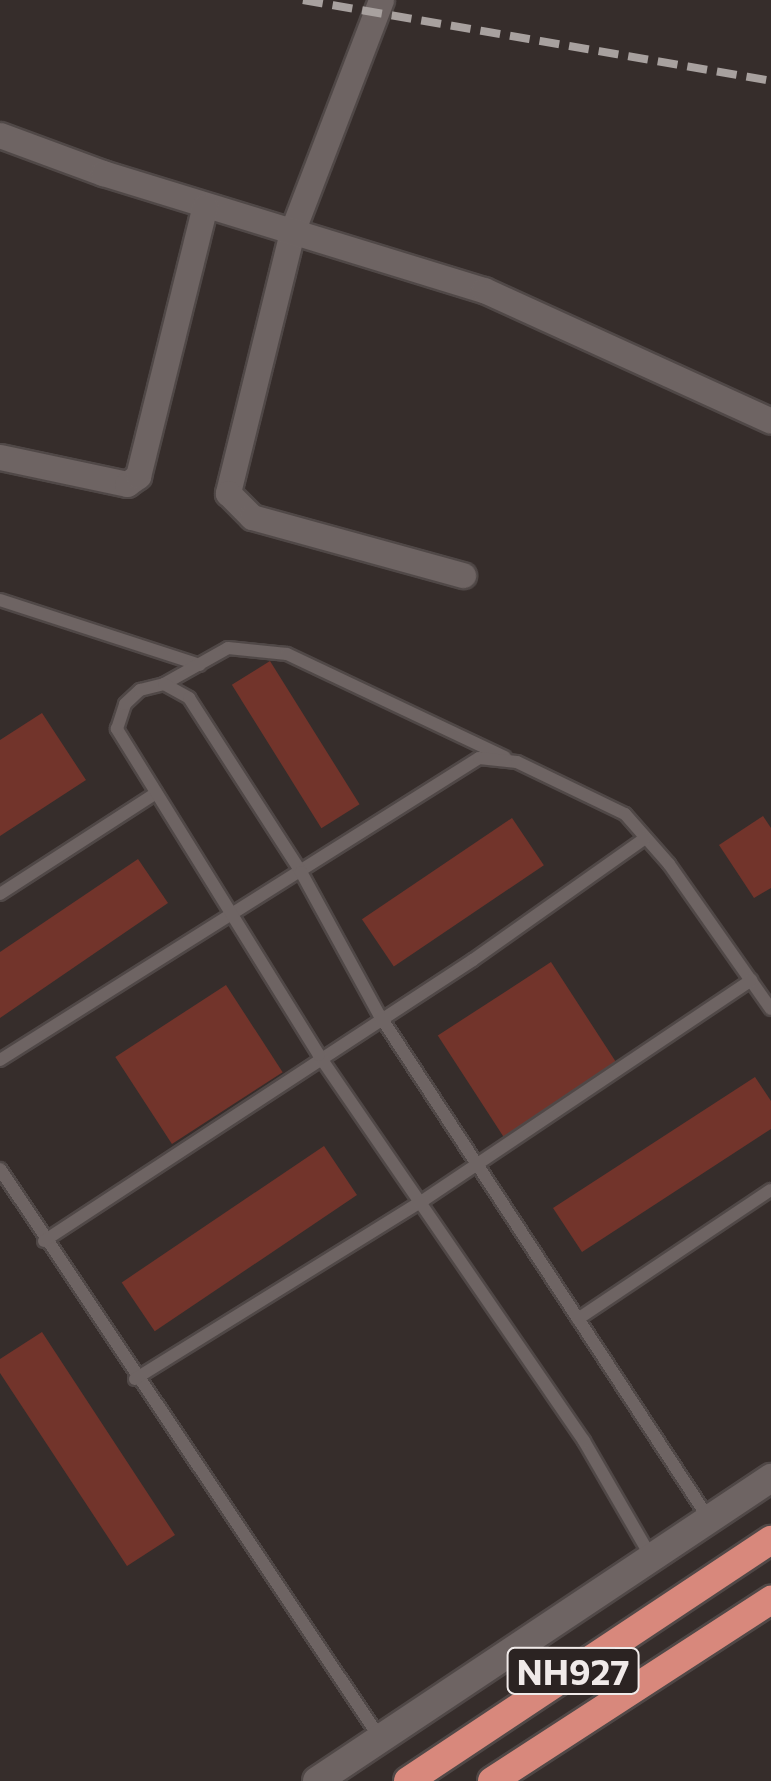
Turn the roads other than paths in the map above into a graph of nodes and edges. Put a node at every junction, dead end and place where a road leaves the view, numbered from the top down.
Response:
1 (381, 0) edge
2 (0, 135) edge
3 (205, 206) junction
4 (292, 232) junction
5 (771, 421) edge
6 (0, 457) edge
7 (463, 575) dead end
8 (0, 600) edge
9 (200, 665) junction
10 (164, 684) junction
11 (516, 762) junction
12 (156, 792) junction
13 (645, 838) junction
14 (301, 872) junction
15 (0, 894) edge
16 (232, 915) junction
17 (751, 980) junction
18 (771, 1009) edge
19 (380, 1016) junction
20 (320, 1056) junction
21 (0, 1060) edge
22 (478, 1165) junction
23 (0, 1169) edge
24 (771, 1190) edge
25 (421, 1202) junction
26 (44, 1241) junction
27 (578, 1319) junction
28 (135, 1379) junction
29 (771, 1478) edge
30 (708, 1519) junction
31 (771, 1540) edge
32 (650, 1554) junction
33 (768, 1602) edge
34 (380, 1738) junction
35 (317, 1781) edge
36 (408, 1781) edge
37 (492, 1781) edge

1 - 4 street
2 - 3 street
3 - 4 street
3 - 6 street
4 - 5 street
4 - 7 street
8 - 9 lane
9 - 10 lane
9 - 11 lane
10 - 12 lane
10 - 14 lane
11 - 13 lane
11 - 14 lane
12 - 15 lane
12 - 16 lane
13 - 17 lane
13 - 19 lane
14 - 16 lane
14 - 19 lane
16 - 20 lane
16 - 21 lane
17 - 18 lane
17 - 22 lane
19 - 20 lane
19 - 22 lane
20 - 25 lane
20 - 26 lane
22 - 25 lane
22 - 27 lane
23 - 26 lane
24 - 27 lane
25 - 28 lane
25 - 32 lane
26 - 28 lane
27 - 30 lane
28 - 34 lane
29 - 30 street
30 - 32 street
31 - 36 highway, NH927
32 - 34 street
33 - 37 highway, NH927
34 - 35 street

